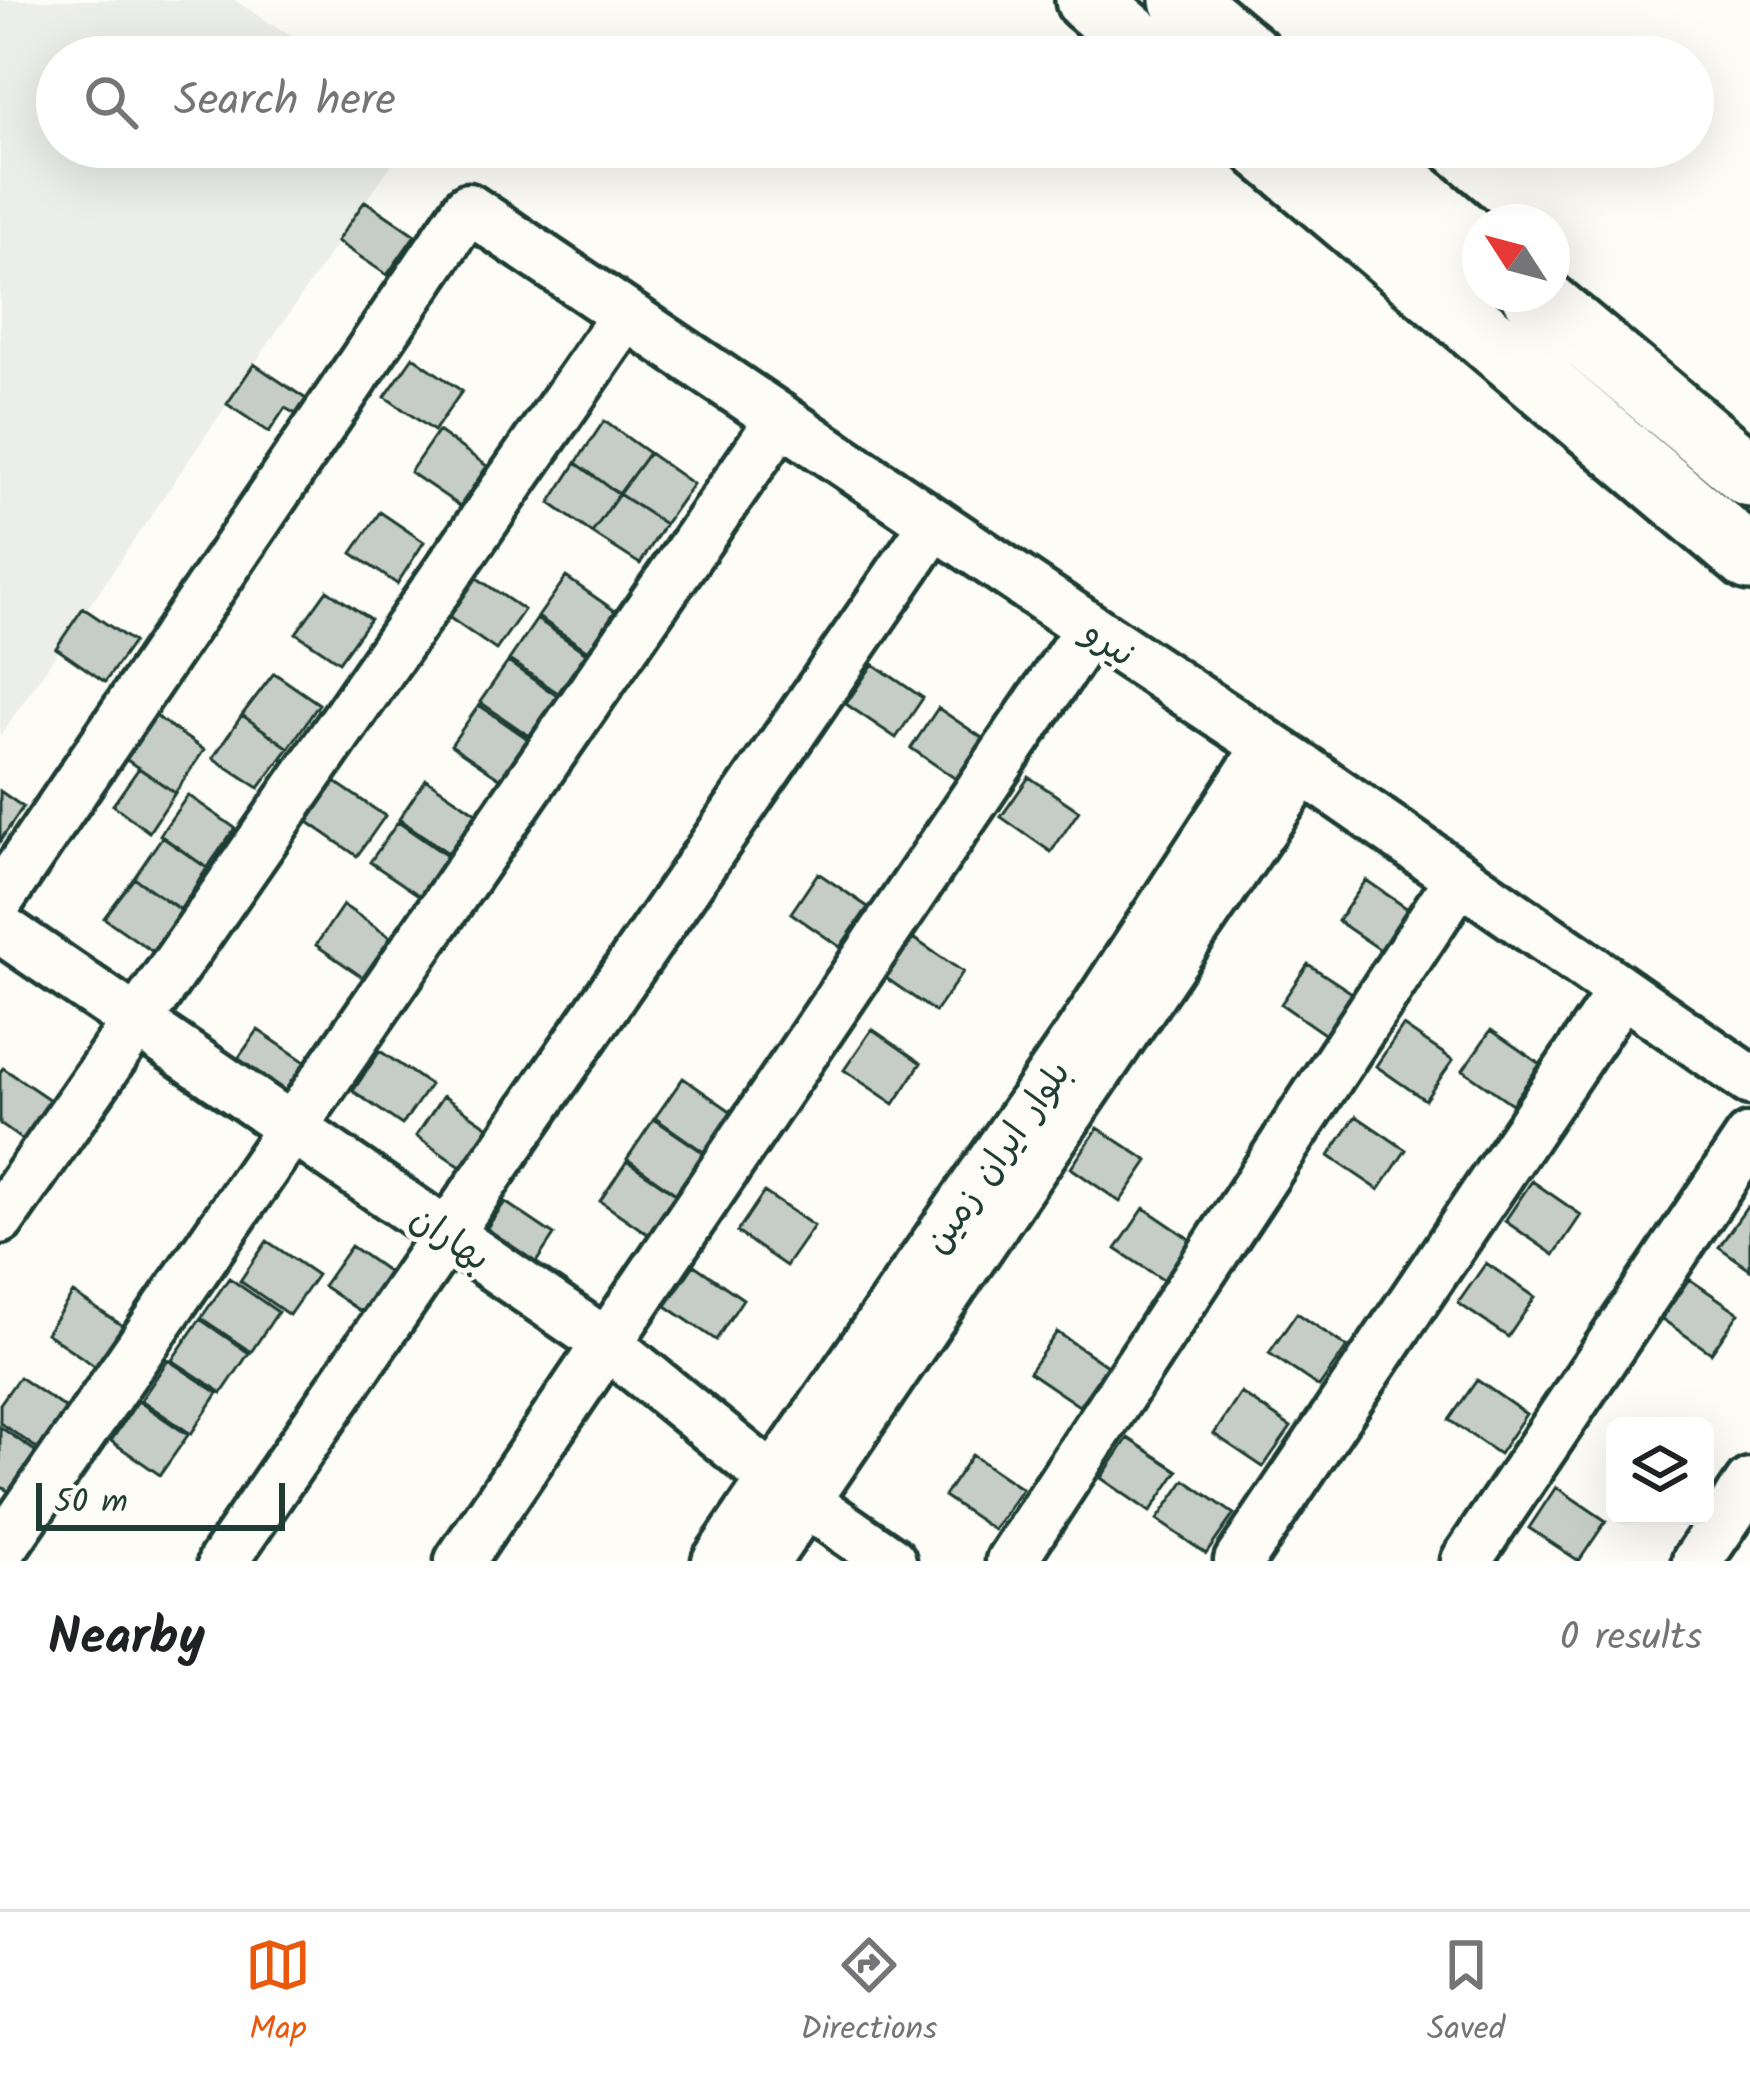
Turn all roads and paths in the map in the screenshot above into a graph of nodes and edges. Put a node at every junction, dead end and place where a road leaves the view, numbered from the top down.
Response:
1 (1088, 0) edge
2 (1183, 0) edge
3 (1131, 36) edge
4 (1226, 36) edge
5 (1288, 168) edge
6 (1384, 168) edge
7 (1462, 233) edge
8 (1555, 312) edge
9 (626, 315) junction
10 (781, 419) junction
11 (1750, 475) edge
12 (934, 523) junction
13 (1750, 559) edge
14 (1090, 628) junction
15 (1285, 758) junction
16 (1459, 879) junction
17 (0, 898) edge
18 (0, 928) edge
19 (1622, 991) junction
20 (136, 1021) junction
21 (1750, 1080) edge
22 (293, 1128) junction
23 (1750, 1138) edge
24 (0, 1219) edge
25 (447, 1233) junction
26 (606, 1342) junction
27 (1750, 1483) edge
28 (789, 1490) junction
29 (0, 1551) edge
30 (223, 1561) edge
31 (460, 1561) edge
32 (717, 1561) edge
33 (765, 1561) edge
34 (891, 1561) edge
35 (1011, 1561) edge
36 (1239, 1561) edge
37 (1466, 1561) edge
38 (1697, 1561) edge

1 - 3 main road
2 - 4 main road
5 - 13 main road
6 - 7 main road
8 - 11 main road
9 - 10 street, نیرو
9 - 17 street, نیرو
9 - 20 street
10 - 12 street, نیرو
10 - 22 street
12 - 14 street, نیرو
12 - 25 street
14 - 15 street, نیرو
14 - 26 street
15 - 16 street, نیرو
15 - 28 street, بلوار ایران زمین
16 - 19 street, نیرو
16 - 35 street
18 - 20 street, بهاران
19 - 21 street, نیرو
19 - 36 street
20 - 22 street, بهاران
20 - 24 street
22 - 25 street, بهاران
22 - 29 street
23 - 37 street
25 - 26 street, بهاران
25 - 30 street
26 - 28 street, بهاران
26 - 31 street
27 - 38 street
28 - 32 street, بلوار ایران زمین
28 - 33 street, بلوار ایران زمین
28 - 34 street, بهاران

